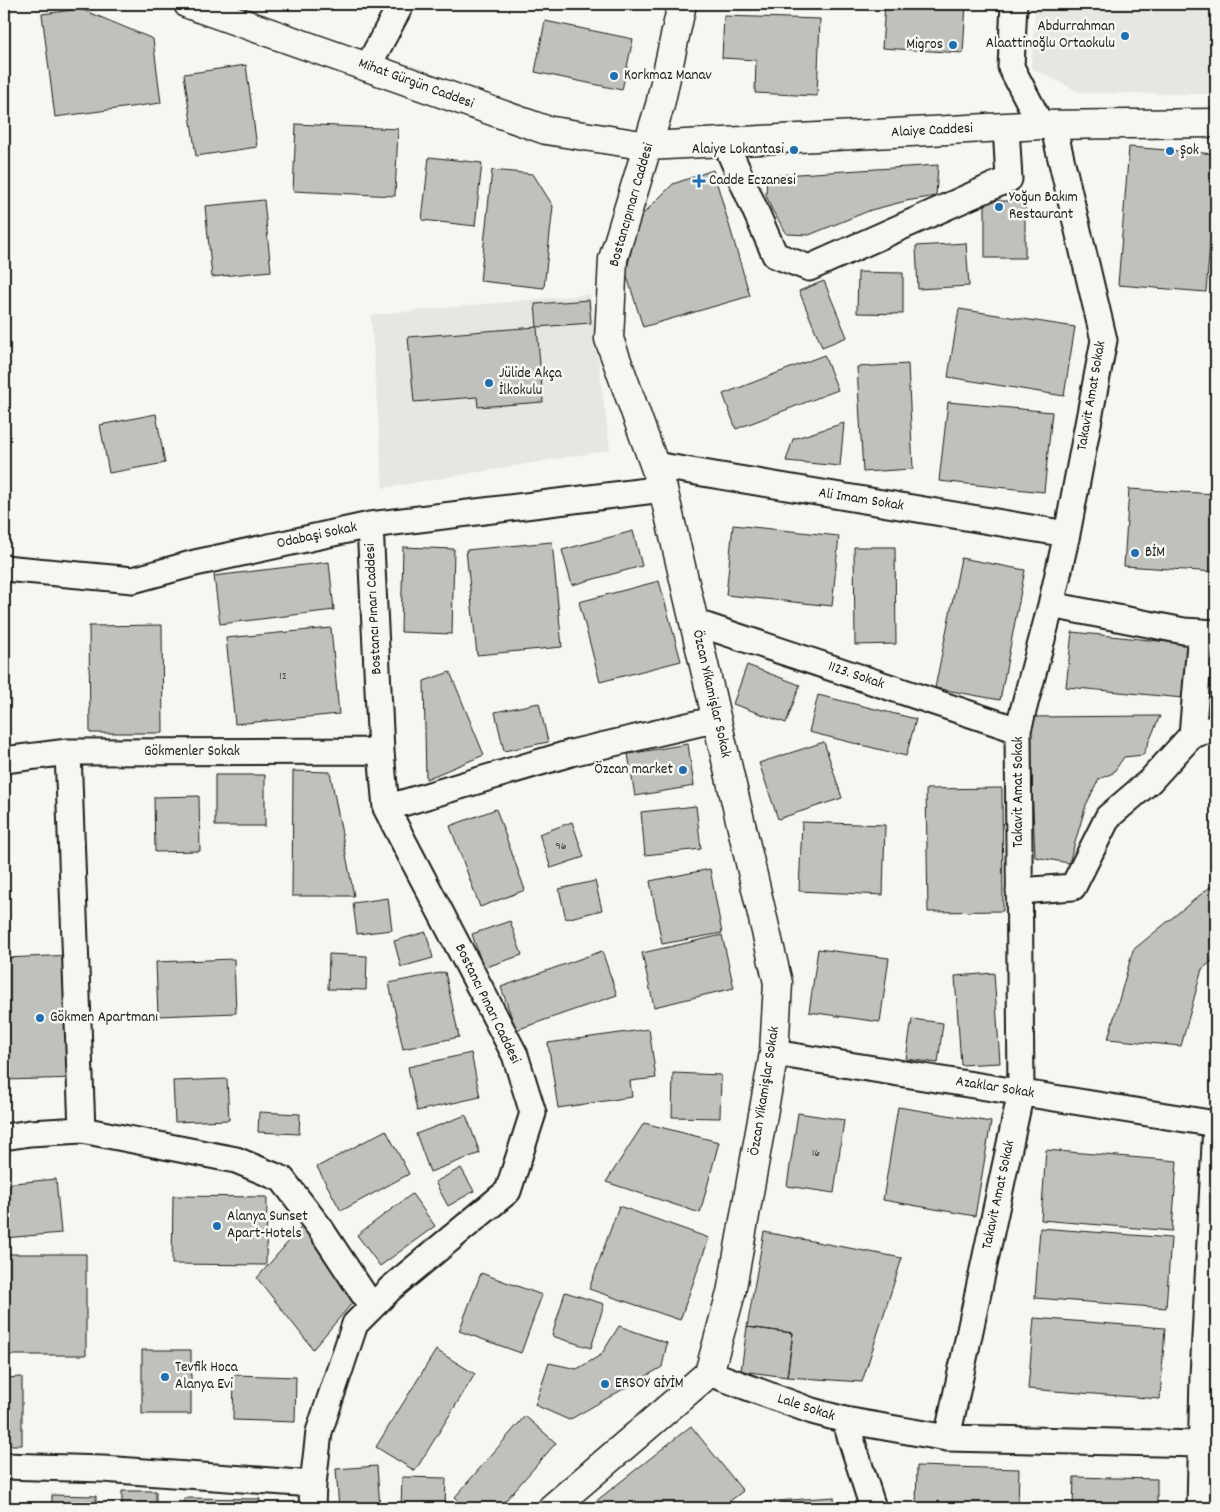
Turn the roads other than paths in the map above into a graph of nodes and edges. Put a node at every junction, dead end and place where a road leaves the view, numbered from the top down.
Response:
1 (188, 4) edge
2 (399, 4) edge
3 (682, 4) edge
4 (1014, 4) edge
5 (368, 66) junction
6 (1216, 123) edge
7 (1047, 125) junction
8 (1006, 127) junction
9 (725, 142) junction
10 (648, 146) junction
11 (659, 477) junction
12 (370, 525) junction
13 (1067, 534) junction
14 (4, 568) edge
15 (1051, 605) junction
16 (694, 622) junction
17 (1208, 632) edge
18 (717, 719) junction
19 (1216, 728) edge
20 (1018, 730) junction
21 (1192, 735) junction
22 (381, 751) junction
23 (68, 752) junction
24 (4, 760) edge
25 (386, 808) junction
26 (1019, 891) junction
27 (774, 1053) junction
28 (1021, 1092) junction
29 (1216, 1125) edge
30 (82, 1130) junction
31 (4, 1137) edge
32 (372, 1307) junction
33 (709, 1373) junction
34 (1210, 1376) edge
35 (845, 1420) junction
36 (947, 1438) junction
37 (1201, 1444) junction
38 (4, 1466) edge
39 (313, 1484) junction
40 (312, 1508) edge
41 (552, 1508) edge
42 (873, 1508) edge
43 (1200, 1508) edge

1 - 5 street, Mihat Gürgün Caddesi
2 - 5 street
3 - 10 street, Bostancıpınarı Caddesi
4 - 7 street, Takavit Amat Sokak
5 - 10 street, Mihat Gürgün Caddesi
6 - 7 street, Alaiye Caddesi
7 - 8 street, Alaiye Caddesi
7 - 13 street, Takavit Amat Sokak
8 - 9 street, Alaiye Caddesi
8 - 9 street
9 - 10 street, Alaiye Caddesi
10 - 11 street, Bostancıpınarı Caddesi
11 - 12 street, Odabaşi Sokak
11 - 13 street, Ali Imam Sokak
11 - 16 street, Özcan Yikamişlar Sokak
12 - 14 street, Odabaşi Sokak
12 - 22 street, Bostancı Pınarı Caddesi
13 - 15 street, Takavit Amat Sokak
15 - 17 street
15 - 20 street, Takavit Amat Sokak
16 - 18 street, Özcan Yikamişlar Sokak
16 - 20 street, 1123. Sokak
17 - 21 street
18 - 25 street
18 - 27 street, Özcan Yikamişlar Sokak
19 - 21 street
20 - 26 street, Takavit Amat Sokak
21 - 26 street
22 - 23 street, Gökmenler Sokak
22 - 25 street, Bostancı Pınarı Caddesi
23 - 24 street, Gökmenler Sokak
23 - 30 street
25 - 32 street, Bostancı Pınarı Caddesi
26 - 28 street, Takavit Amat Sokak
27 - 28 street, Azaklar Sokak
27 - 33 street, Özcan Yikamişlar Sokak
28 - 29 street, Azaklar Sokak
28 - 36 street, Takavit Amat Sokak
29 - 34 street
30 - 31 street
30 - 32 street
32 - 39 street, Bostancı Pınarı Caddesi
33 - 35 street, Lale Sokak
33 - 41 street
34 - 37 street
35 - 36 street
35 - 42 street, Lale Sokak
36 - 37 street
37 - 43 street
38 - 39 street
39 - 40 street, Bostancı Pınarı Caddesi

